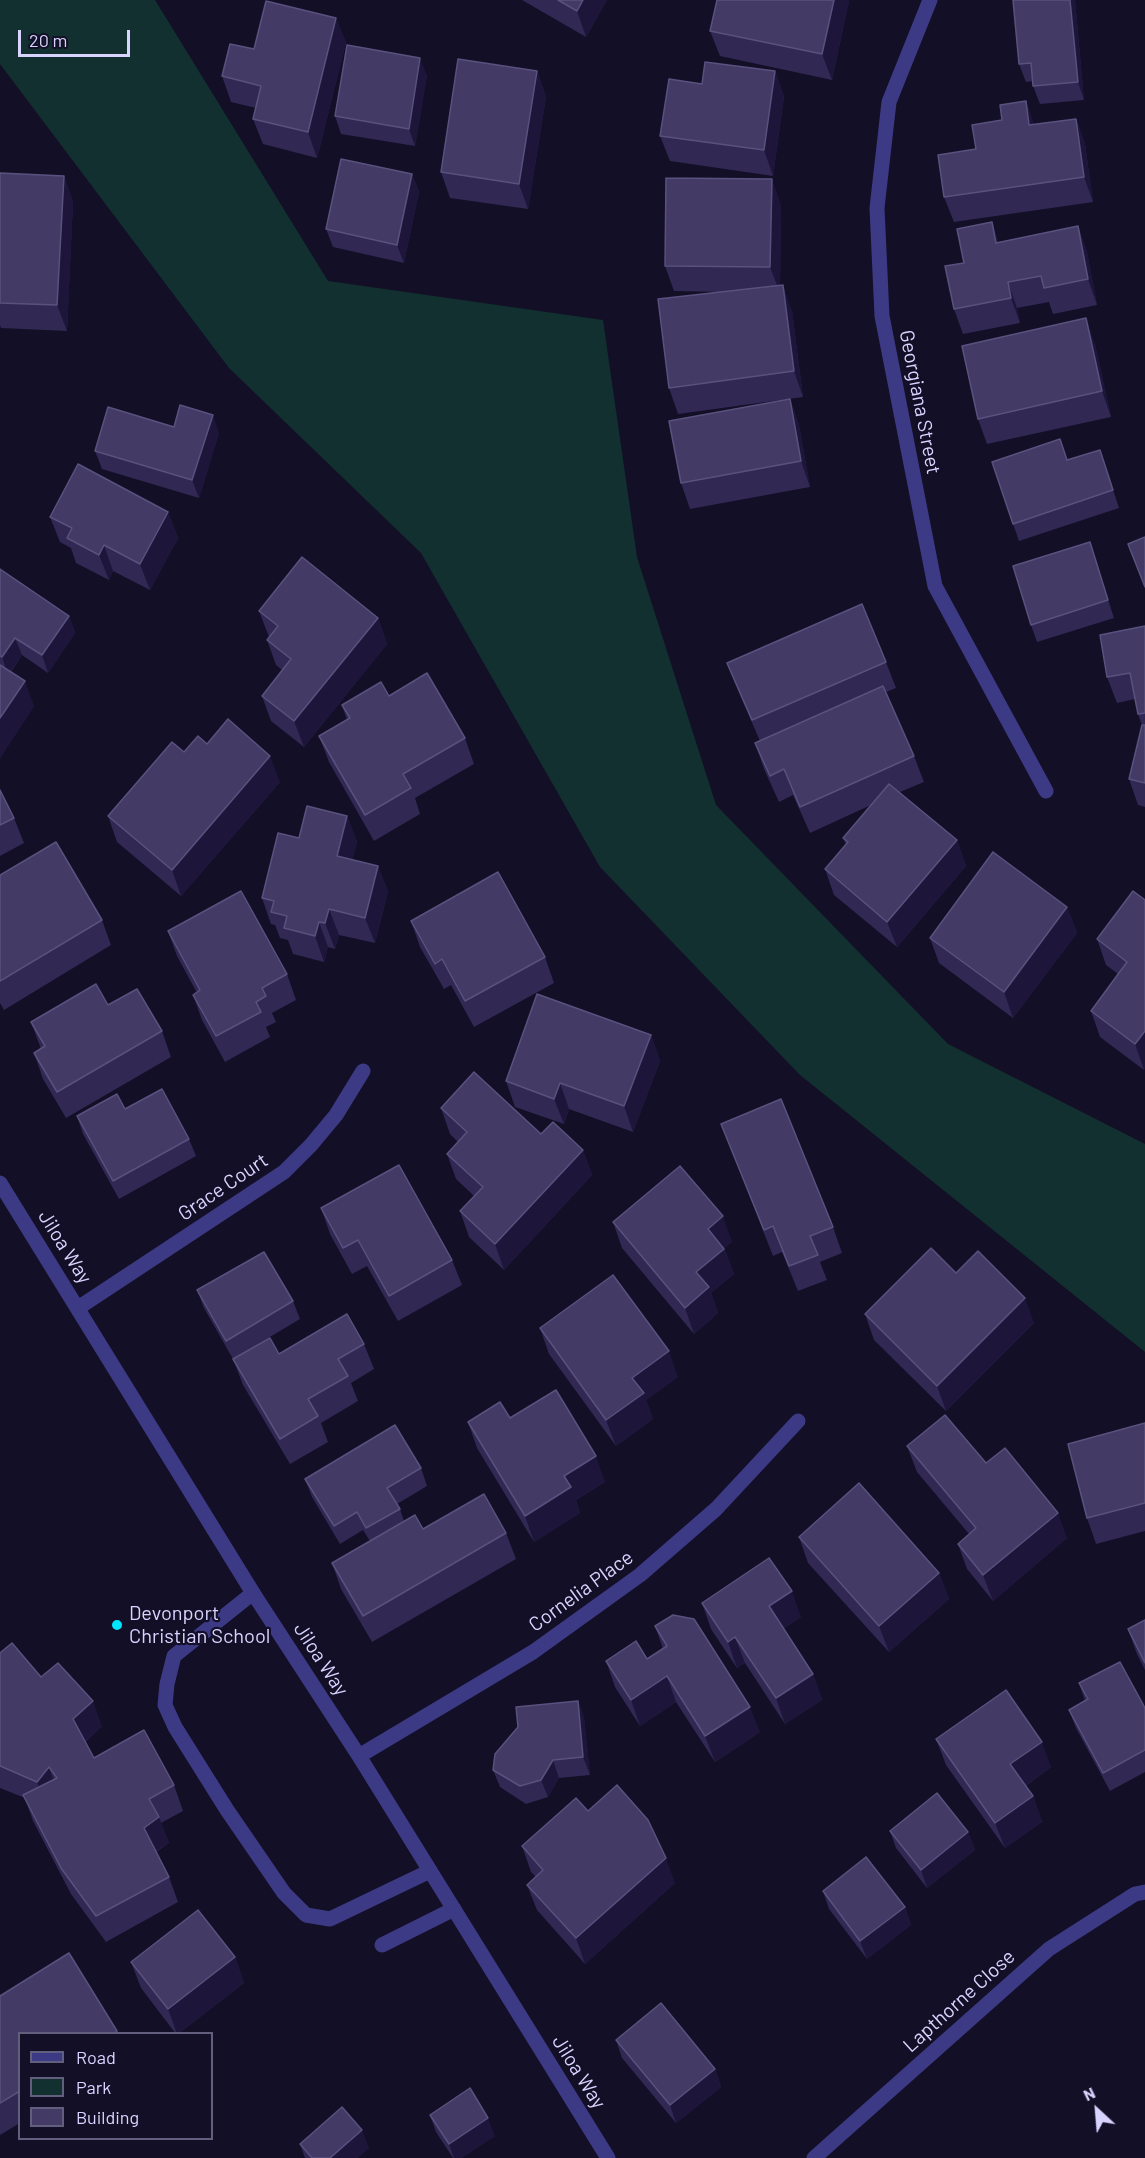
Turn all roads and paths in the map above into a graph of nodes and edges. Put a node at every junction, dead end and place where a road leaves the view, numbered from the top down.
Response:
1 (930, 0) edge
2 (1046, 791) dead end
3 (363, 1071) dead end
4 (0, 1183) edge
5 (78, 1308) junction
6 (798, 1422) dead end
7 (253, 1593) junction
8 (359, 1756) junction
9 (430, 1871) junction
10 (1145, 1892) edge
11 (454, 1909) junction
12 (382, 1945) dead end
13 (608, 2158) edge
14 (814, 2158) edge

1 - 2 street, Georgiana Street
3 - 5 street, Grace Court
4 - 5 street, Jiloa Way
5 - 7 street, Jiloa Way
6 - 8 street, Cornelia Place
7 - 8 street, Jiloa Way
7 - 9 street
8 - 9 street, Jiloa Way
9 - 11 street, Jiloa Way
10 - 14 street, Lapthorne Close
11 - 12 street
11 - 13 street, Jiloa Way

